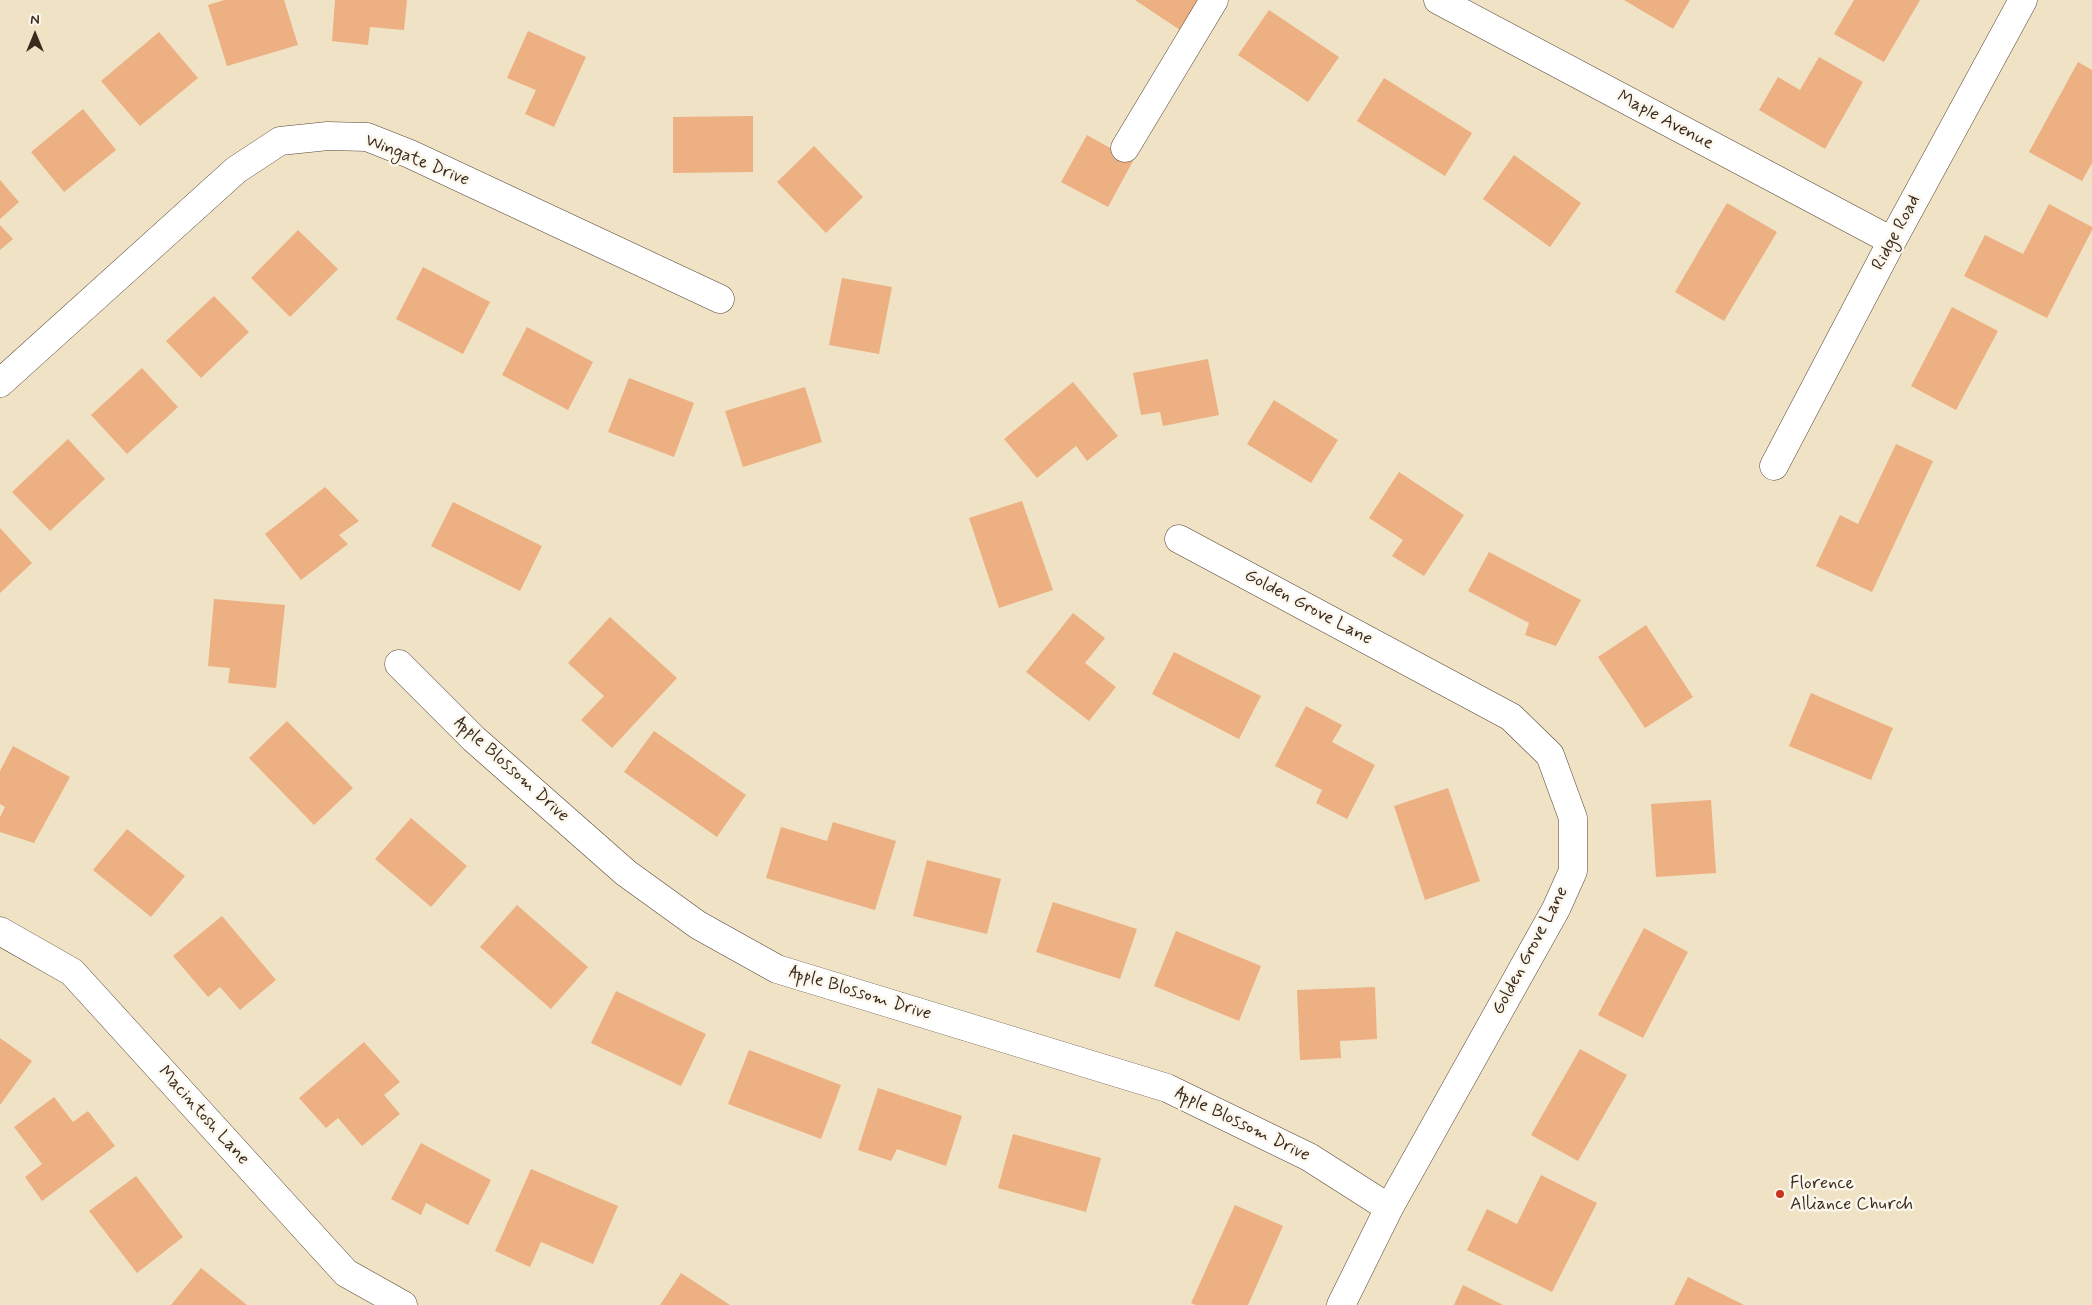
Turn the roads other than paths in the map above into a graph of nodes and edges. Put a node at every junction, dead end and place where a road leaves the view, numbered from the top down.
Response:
1 (1214, 0) edge
2 (1438, 0) edge
3 (2023, 0) edge
4 (1125, 148) dead end
5 (1892, 241) junction
6 (720, 299) dead end
7 (0, 383) edge
8 (1774, 466) dead end
9 (1179, 539) dead end
10 (399, 664) dead end
11 (0, 931) edge
12 (1389, 1208) junction
13 (403, 1305) edge
14 (1341, 1305) edge

1 - 4 street
2 - 5 street, Maple Avenue
3 - 5 street, Ridge Road
5 - 8 street, Ridge Road
6 - 7 street, Wingate Drive
9 - 12 street, Golden Grove Lane
10 - 12 street, Apple Blossom Drive
11 - 13 street, Macintosh Lane
12 - 14 street, Golden Grove Lane

